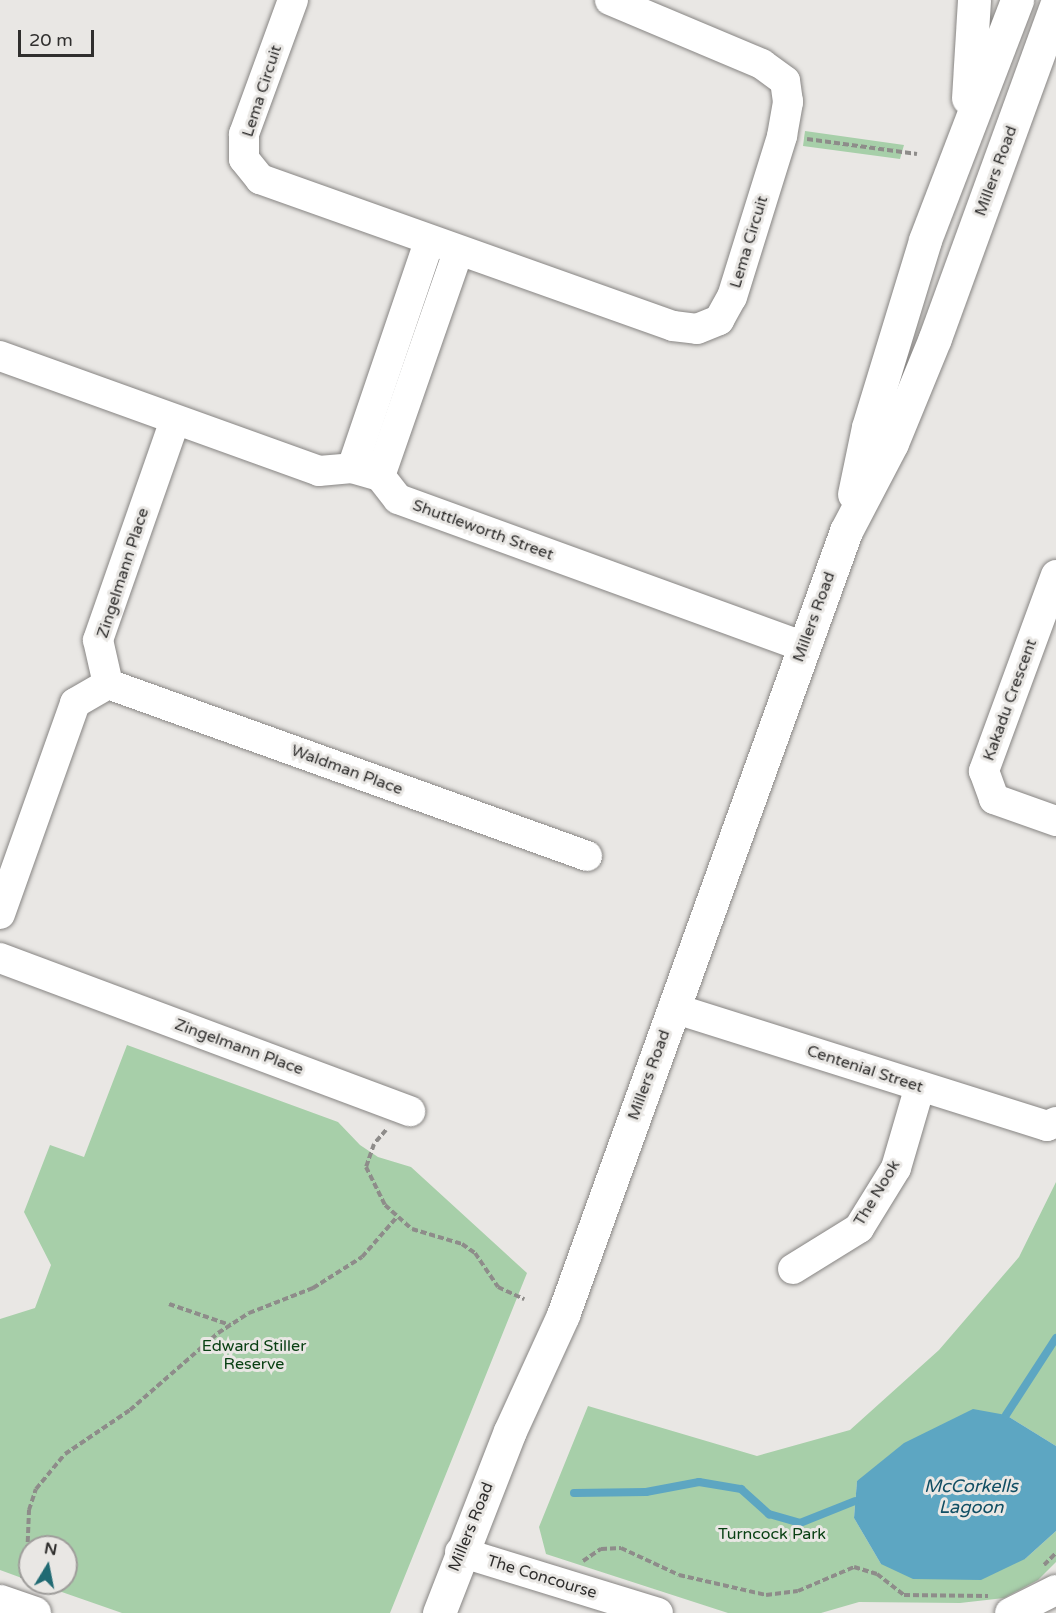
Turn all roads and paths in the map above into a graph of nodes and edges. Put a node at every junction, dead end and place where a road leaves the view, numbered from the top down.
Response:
1 (293, 0) edge
2 (610, 0) edge
3 (974, 0) edge
4 (1017, 0) edge
5 (1056, 6) edge
6 (966, 130) junction
7 (782, 136) junction
8 (917, 154) dead end
9 (429, 242) junction
10 (458, 252) junction
11 (0, 356) edge
12 (175, 420) junction
13 (352, 468) junction
14 (380, 476) junction
15 (846, 531) junction
16 (1056, 575) edge
17 (804, 647) junction
18 (108, 684) junction
19 (1056, 821) edge
20 (587, 856) dead end
21 (0, 915) edge
22 (0, 958) edge
23 (673, 1008) junction
24 (920, 1086) junction
25 (410, 1110) joint
26 (1056, 1122) edge
27 (396, 1218) junction
28 (793, 1269) dead end
29 (524, 1299) dead end
30 (169, 1304) dead end
31 (231, 1325) junction
32 (460, 1552) junction
33 (1056, 1553) edge
34 (575, 1566) dead end
35 (1044, 1594) edge
36 (19, 1603) edge
37 (1004, 1603) edge
38 (439, 1613) edge
39 (658, 1613) edge

1 - 9 street, Lema Circuit
2 - 7 street, Lema Circuit
3 - 6 street
4 - 6 street, Millers Road
5 - 15 street, Millers Road
6 - 15 street, Millers Road
7 - 8 path
7 - 10 street, Lema Circuit
9 - 10 street, Lema Circuit
9 - 13 street
10 - 14 street
11 - 12 street
12 - 13 street
12 - 18 street, Zingelmann Place
13 - 14 street
14 - 17 street, Shuttleworth Street
15 - 17 street, Millers Road
16 - 19 street, Kakadu Crescent
17 - 23 street, Millers Road
18 - 20 street, Waldman Place
18 - 21 street
22 - 25 street, Zingelmann Place
23 - 24 street, Centenial Street
23 - 32 street, Millers Road
24 - 26 street, Centenial Street
24 - 28 street, The Nook
25 - 27 path
27 - 29 path
27 - 31 path
30 - 31 path
31 - 36 path
32 - 38 street, Millers Road
32 - 39 street, The Concourse
33 - 35 path
34 - 37 path
35 - 37 street

